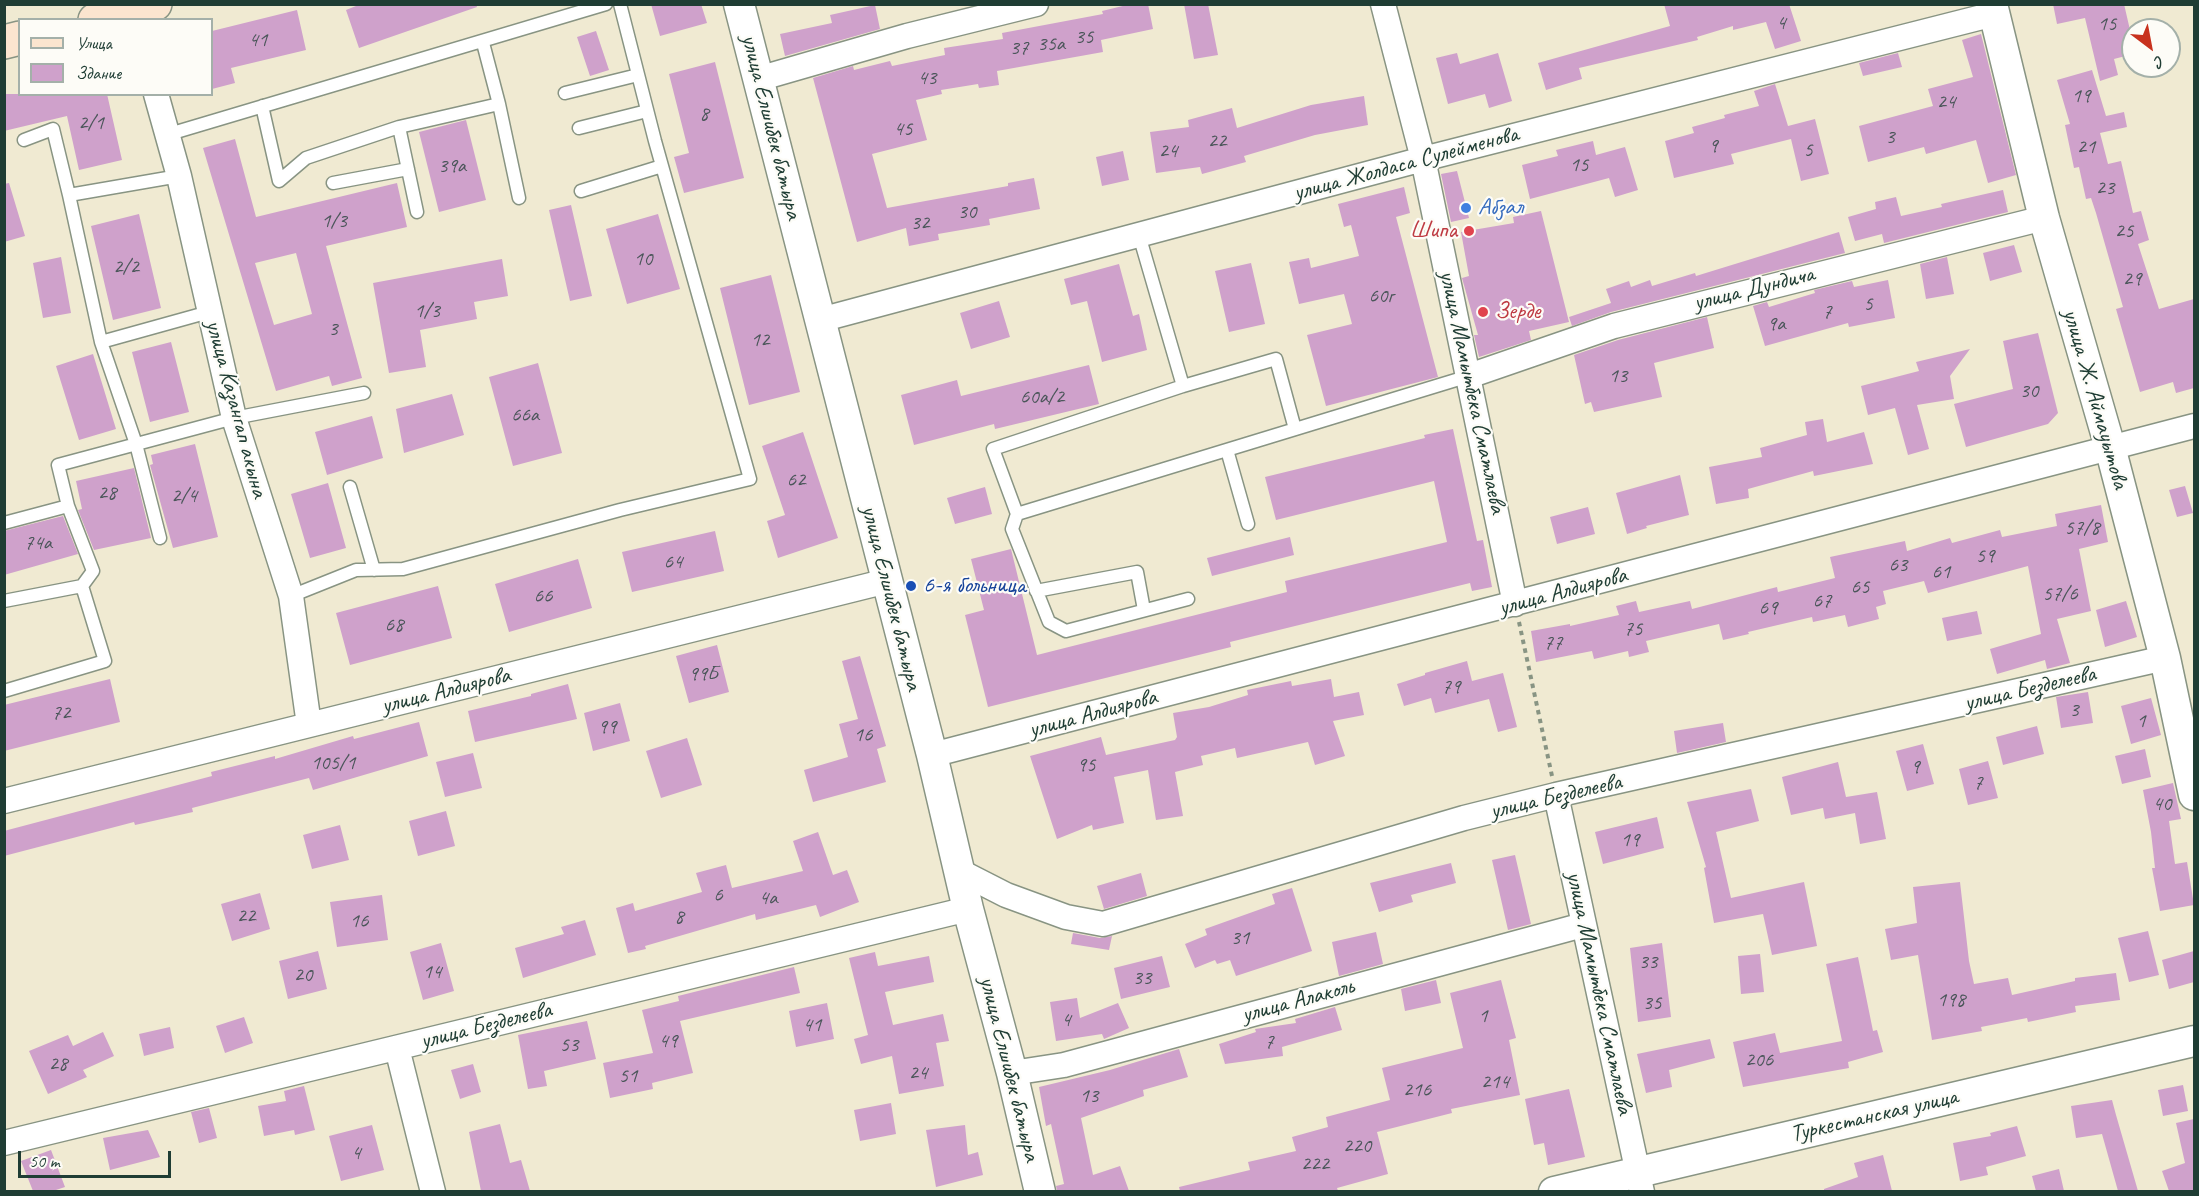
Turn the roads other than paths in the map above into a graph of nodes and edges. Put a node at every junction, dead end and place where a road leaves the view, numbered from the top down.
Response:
1 (606, 4) edge
2 (620, 4) edge
3 (739, 4) edge
4 (1036, 4) edge
5 (1383, 4) edge
6 (1993, 9) edge
7 (143, 11) edge
8 (106, 18) edge
9 (483, 43) junction
10 (638, 75) junction
11 (758, 79) junction
12 (565, 93) dead end
13 (156, 96) edge
14 (499, 104) junction
15 (262, 106) junction
16 (647, 111) junction
17 (399, 126) junction
18 (579, 129) dead end
19 (166, 135) junction
20 (24, 140) dead end
21 (1423, 159) junction
22 (662, 166) junction
23 (408, 170) junction
24 (179, 176) junction
25 (333, 183) dead end
26 (581, 191) dead end
27 (69, 195) junction
28 (519, 198) dead end
29 (417, 212) dead end
30 (2044, 218) junction
31 (1139, 235) junction
32 (209, 312) junction
33 (820, 320) junction
34 (101, 342) junction
35 (1469, 376) junction
36 (1183, 386) junction
37 (364, 393) dead end
38 (234, 418) junction
39 (2194, 426) edge
40 (1295, 429) junction
41 (136, 444) junction
42 (2110, 447) junction
43 (1227, 450) junction
44 (350, 488) dead end
45 (69, 506) junction
46 (1017, 514) junction
47 (4, 522) edge
48 (1248, 524) dead end
49 (160, 538) dead end
50 (374, 570) junction
51 (887, 581) junction
52 (82, 586) junction
53 (1036, 591) junction
54 (291, 596) junction
55 (1188, 599) dead end
56 (4, 601) edge
57 (1515, 604) junction
58 (1144, 610) junction
59 (2165, 658) junction
60 (4, 691) edge
61 (309, 725) junction
62 (2188, 732) edge
63 (932, 755) junction
64 (1556, 795) junction
65 (2194, 795) edge
66 (4, 801) edge
67 (959, 871) junction
68 (968, 909) junction
69 (1583, 925) junction
70 (2194, 1041) edge
71 (397, 1048) junction
72 (1012, 1073) junction
73 (4, 1143) edge
74 (1640, 1181) edge
75 (433, 1191) edge
76 (1040, 1191) edge
77 (1554, 1191) edge

1 - 9 lane
2 - 10 lane
3 - 11 street, улица Елшибек батыра
4 - 11 street
5 - 21 street, улица Мамытбека Сматлаева
6 - 21 street, улица Жолдаса Сулейменова
6 - 30 street, улица Ж. Аймауытова
7 - 8 main road
9 - 14 lane
9 - 15 lane
10 - 12 lane
10 - 16 lane
11 - 33 street, улица Елшибек батыра
13 - 19 street, улица Казангап акына
14 - 17 lane
14 - 28 lane
15 - 17 lane
15 - 19 lane
16 - 18 lane
16 - 22 lane
17 - 23 lane
19 - 24 street, улица Казангап акына
20 - 27 lane
21 - 31 street, улица Жолдаса Сулейменова
21 - 35 street, улица Мамытбека Сматлаева
22 - 26 lane
22 - 50 lane
23 - 25 lane
23 - 29 lane
24 - 27 lane
24 - 32 street, улица Казангап акына
27 - 34 lane
30 - 35 street, улица Дундича
30 - 42 street, улица Ж. Аймауытова
31 - 33 street, улица Жолдаса Сулейменова
31 - 36 lane
32 - 34 lane
32 - 38 street, улица Казангап акына
33 - 51 street, улица Елшибек батыра
34 - 41 lane
35 - 40 lane
35 - 57 street, улица Мамытбека Сматлаева
36 - 40 lane
36 - 46 lane
37 - 38 lane
38 - 41 lane
38 - 54 street, улица Казангап акына
39 - 42 street, улица Алдиярова
40 - 43 lane
41 - 45 lane
41 - 49 lane
42 - 57 street, улица Алдиярова
42 - 59 street, улица Ж. Аймауытова
43 - 46 lane
43 - 48 lane
44 - 50 lane
45 - 47 lane
45 - 52 lane
46 - 53 lane
50 - 54 lane
51 - 61 street, улица Алдиярова
51 - 63 street, улица Елшибек батыра
52 - 56 lane
52 - 60 lane
53 - 58 lane
53 - 58 lane
54 - 61 street, улица Казангап акына
55 - 58 lane
57 - 63 street, улица Алдиярова
59 - 62 street, улица Ж. Аймауытова
59 - 64 street, улица Безделеева
61 - 66 street, улица Алдиярова
62 - 65 street, улица Ж. Аймауытова
63 - 67 street, улица Елшибек батыра
64 - 67 street, улица Безделеева
64 - 69 street, улица Мамытбека Сматлаева
67 - 68 street, улица Елшибек батыра
68 - 71 street, улица Безделеева
68 - 72 street, улица Елшибек батыра
69 - 72 street, улица Алаколь
69 - 74 street, улица Мамытбека Сматлаева
70 - 74 street, Туркестанская улица
71 - 73 street, улица Безделеева
71 - 75 street
72 - 76 street, улица Елшибек батыра
74 - 77 street, Туркестанская улица

